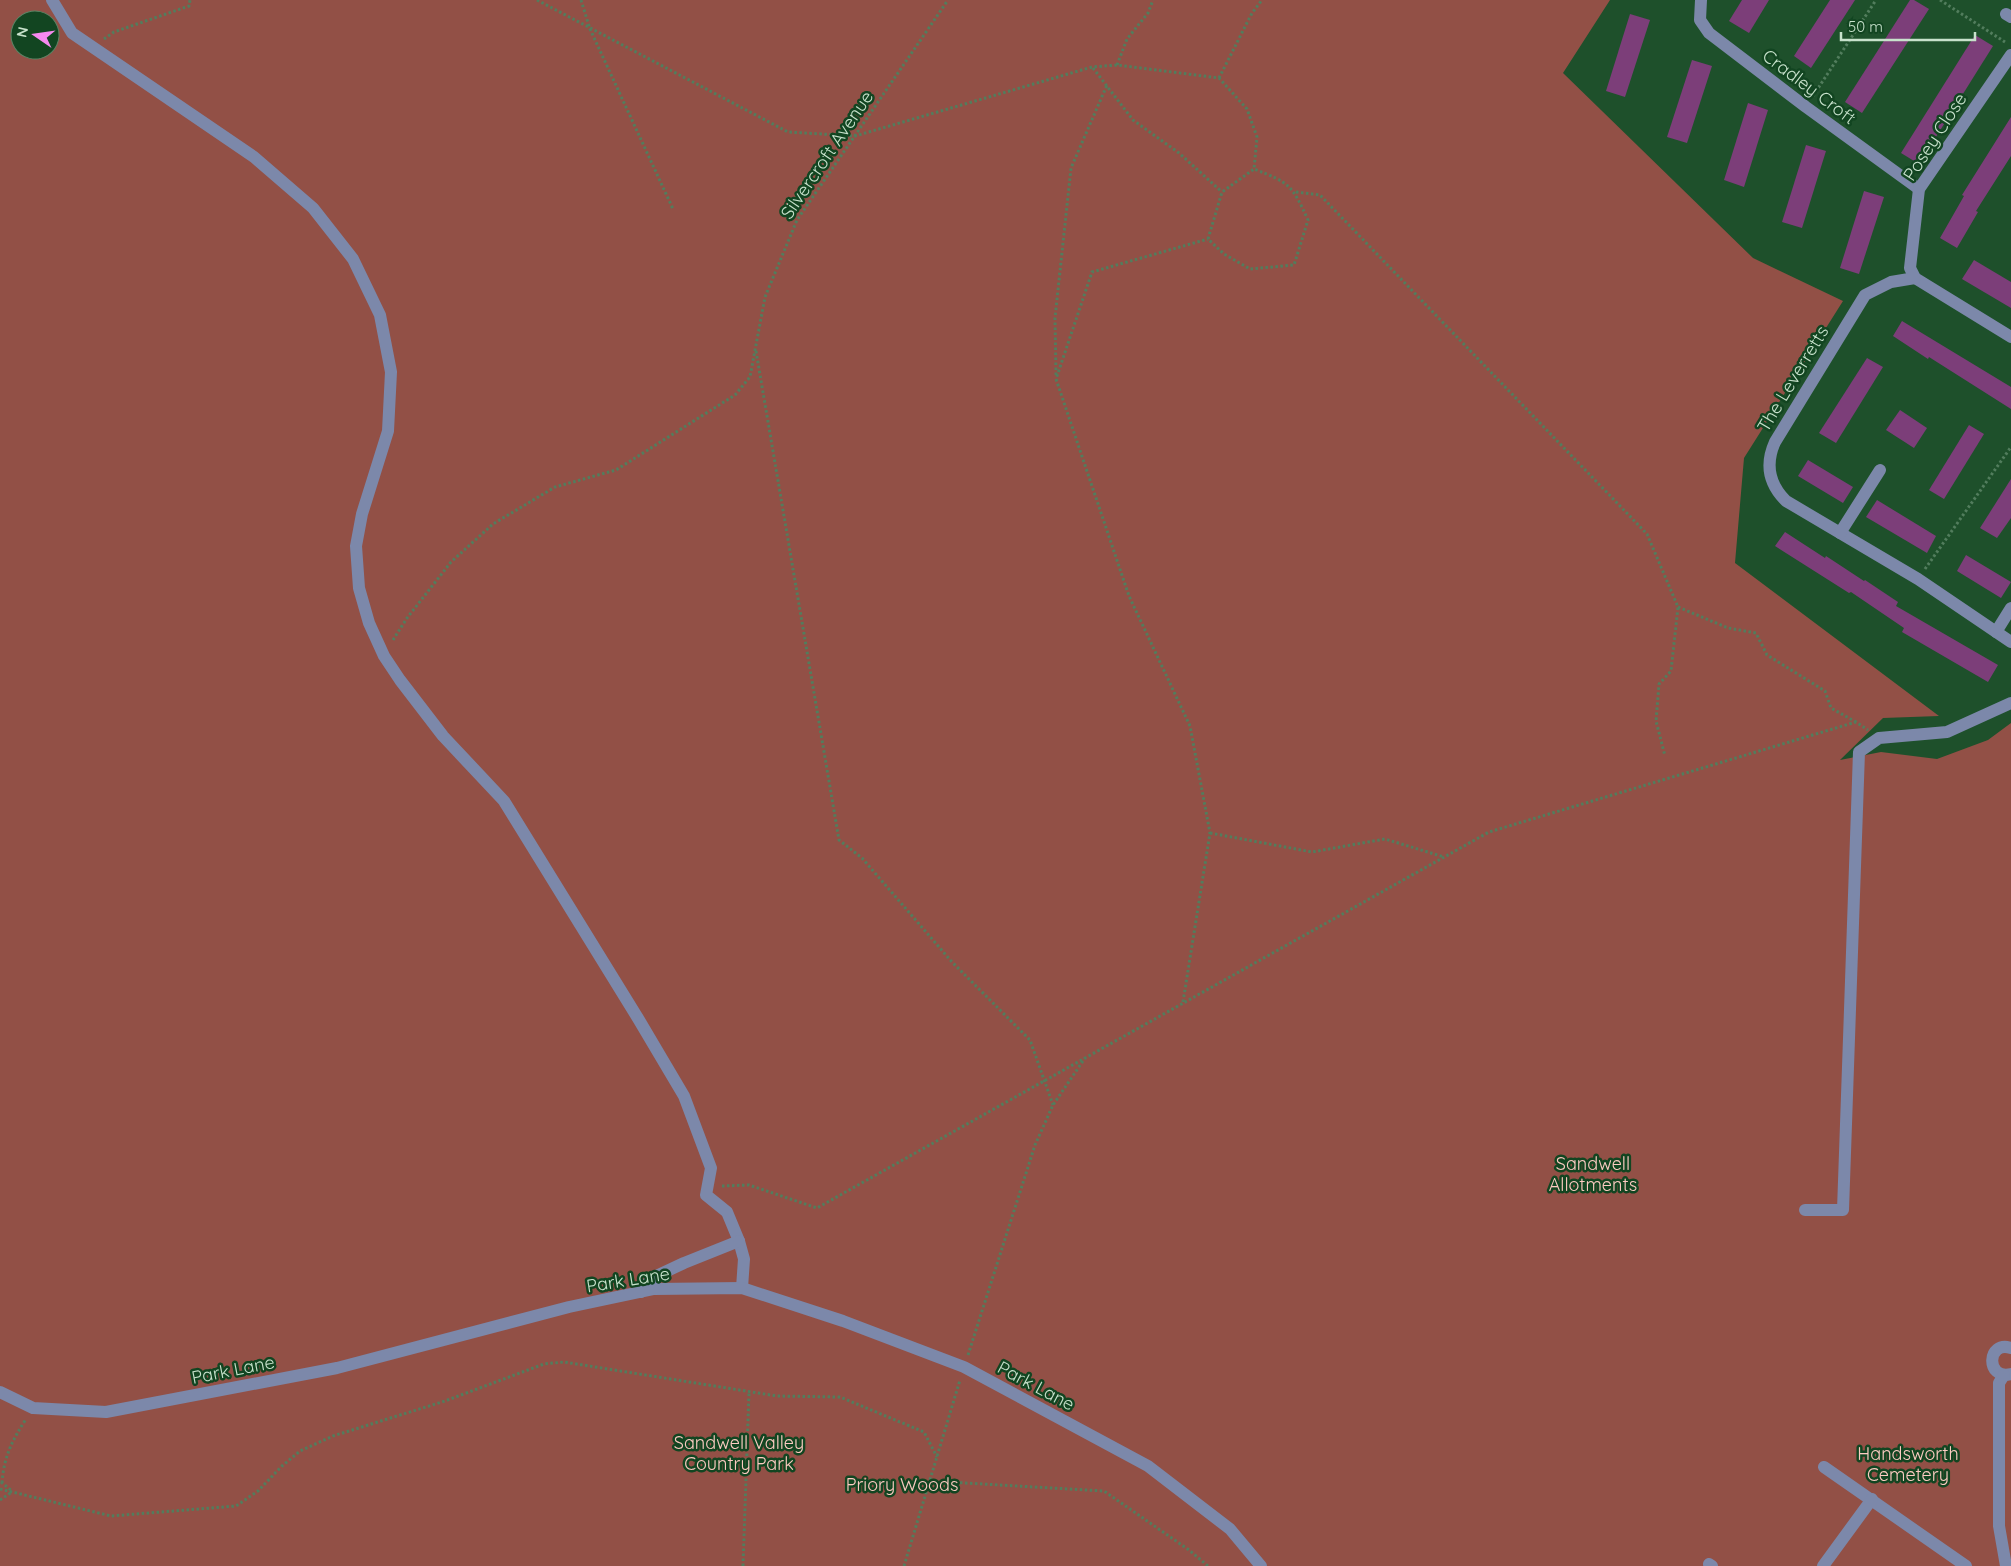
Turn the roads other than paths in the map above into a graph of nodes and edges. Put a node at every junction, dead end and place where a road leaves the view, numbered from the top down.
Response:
1 (52, 0) edge
2 (1701, 0) edge
3 (2011, 55) edge
4 (1918, 189) junction
5 (1915, 278) junction
6 (2011, 337) edge
7 (1880, 470) dead end
8 (1840, 533) junction
9 (2011, 608) edge
10 (1996, 632) junction
11 (2011, 642) edge
12 (2011, 703) edge
13 (1805, 1210) dead end
14 (739, 1241) junction
15 (742, 1288) junction
16 (641, 1292) junction
17 (2011, 1348) edge
18 (2008, 1375) edge
19 (0, 1392) edge
20 (1824, 1467) dead end
21 (1872, 1499) junction
22 (1260, 1566) edge
23 (1823, 1566) edge
24 (1966, 1566) edge
25 (2006, 1566) edge

1 - 14 street
2 - 4 street, Cradley Croft
3 - 4 street, Posey Close
4 - 5 street, Posey Close
5 - 6 street
5 - 8 street, The Leverretts
7 - 8 street
8 - 10 street, The Leverretts
9 - 10 street
10 - 11 street, The Leverretts
12 - 13 street
14 - 15 street
14 - 16 street
15 - 16 street, Park Lane
15 - 22 street, Park Lane
16 - 19 street, Park Lane
17 - 18 street
18 - 25 street
20 - 21 street
21 - 23 street
21 - 24 street

